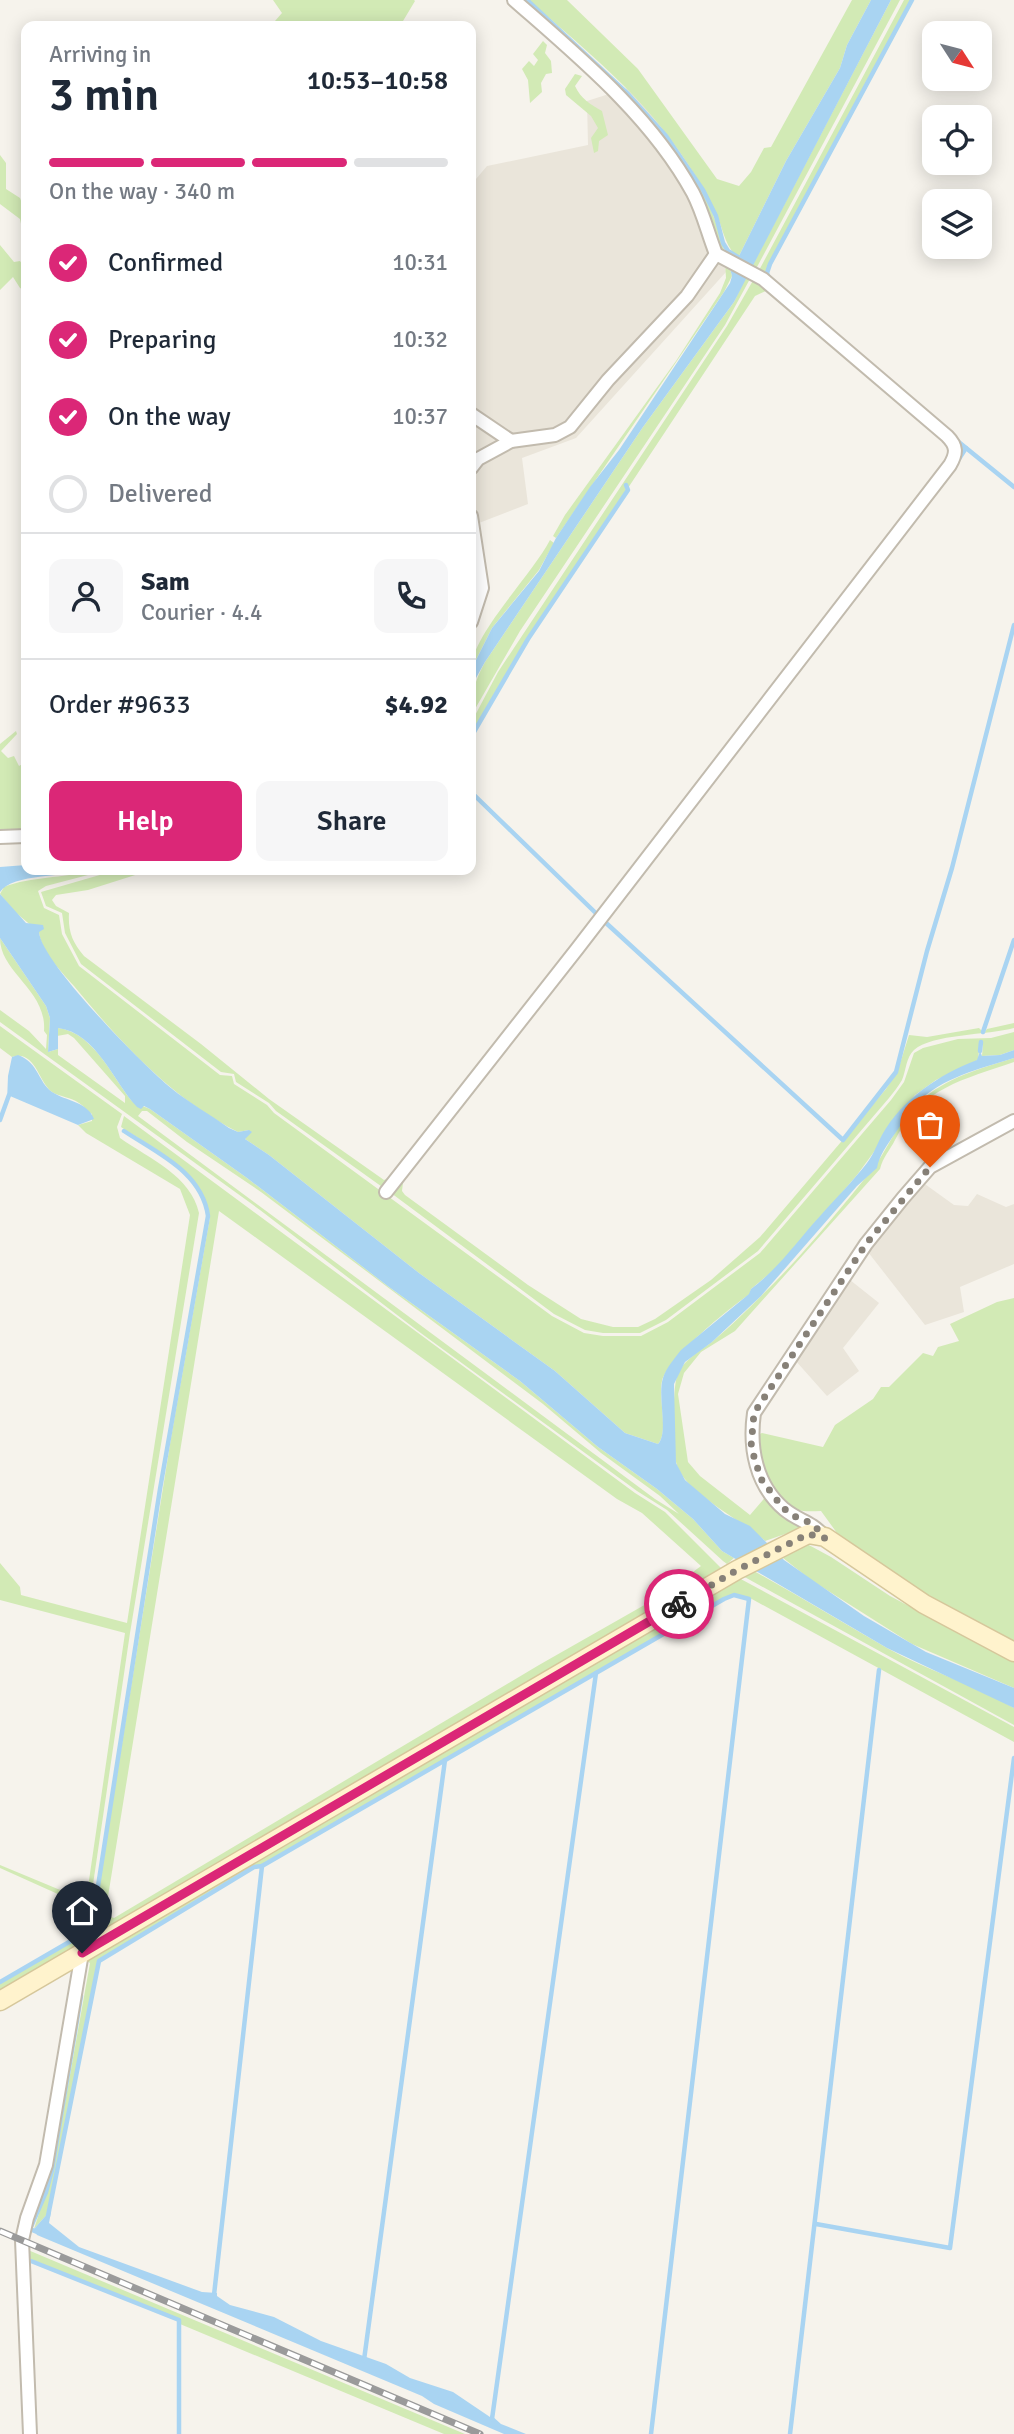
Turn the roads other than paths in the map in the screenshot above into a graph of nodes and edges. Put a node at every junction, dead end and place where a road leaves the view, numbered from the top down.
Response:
1 (514, 0) edge
2 (721, 257) junction
3 (476, 417) edge
4 (511, 440) junction
5 (476, 462) edge
6 (476, 549) edge
7 (476, 607) edge
8 (21, 836) edge
9 (0, 837) edge
10 (1014, 1121) edge
11 (386, 1192) dead end
12 (825, 1538) junction
13 (1014, 1652) edge
14 (82, 1953) junction
15 (0, 2001) edge
16 (30, 2434) edge

1 - 2 street
2 - 4 street
2 - 11 street
3 - 4 street
4 - 5 street
6 - 7 street
8 - 9 street
10 - 12 street
12 - 13 main road
12 - 14 main road
14 - 15 main road
14 - 16 street

